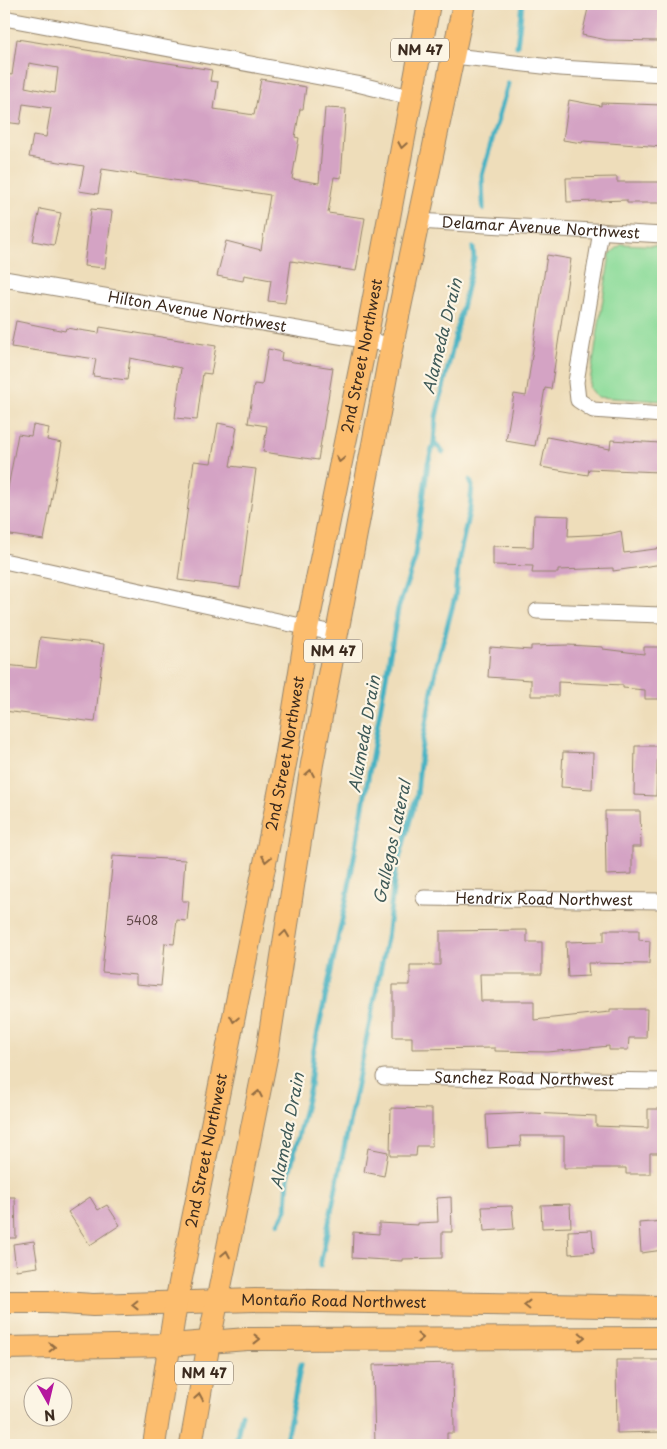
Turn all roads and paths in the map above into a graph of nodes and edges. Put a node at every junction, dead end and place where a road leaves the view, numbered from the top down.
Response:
1 (429, 4) edge
2 (464, 4) edge
3 (4, 18) edge
4 (454, 56) junction
5 (663, 74) edge
6 (410, 97) junction
7 (418, 221) junction
8 (601, 231) junction
9 (663, 235) edge
10 (4, 279) edge
11 (366, 340) junction
12 (392, 345) junction
13 (663, 416) edge
14 (4, 561) edge
15 (537, 611) dead end
16 (663, 615) edge
17 (306, 628) junction
18 (337, 634) junction
19 (424, 898) dead end
20 (663, 901) edge
21 (384, 1077) dead end
22 (663, 1081) edge
23 (217, 1301) junction
24 (4, 1302) edge
25 (176, 1304) junction
26 (663, 1308) edge
27 (663, 1338) edge
28 (209, 1342) junction
29 (170, 1345) junction
30 (4, 1348) edge
31 (154, 1445) edge
32 (191, 1445) edge

1 - 6 main road, 2nd Street Northwest / NM 47
2 - 4 main road, 2nd Street Northwest / NM 47
3 - 6 street
4 - 5 street
4 - 7 main road, 2nd Street Northwest / NM 47
6 -> 11 main road, 2nd Street Northwest / NM 47
7 - 8 street, Delamar Avenue Northwest
7 - 12 main road, 2nd Street Northwest / NM 47
8 - 9 street, Delamar Avenue Northwest
8 - 13 street
10 - 11 street, Hilton Avenue Northwest
11 - 12 street, Hilton Avenue Northwest
11 -> 17 main road, 2nd Street Northwest / NM 47
12 - 18 main road, 2nd Street Northwest / NM 47
14 - 17 street
15 - 16 street
17 - 18 street
17 -> 25 main road, 2nd Street Northwest / NM 47
23 -> 18 main road, 2nd Street Northwest / NM 47
19 - 20 street, Hendrix Road Northwest
21 - 22 street, Sanchez Road Northwest
23 - 25 main road, Montaño Road Northwest
26 -> 23 main road, Montaño Road Northwest
23 - 28 main road, 2nd Street Northwest / NM 47
25 -> 24 main road, Montaño Road Northwest
25 - 29 main road, 2nd Street Northwest / NM 47
28 -> 27 main road
28 - 29 main road
32 -> 28 main road, 2nd Street Northwest / NM 47
30 -> 29 main road
29 - 31 main road, 2nd Street Northwest / NM 47

